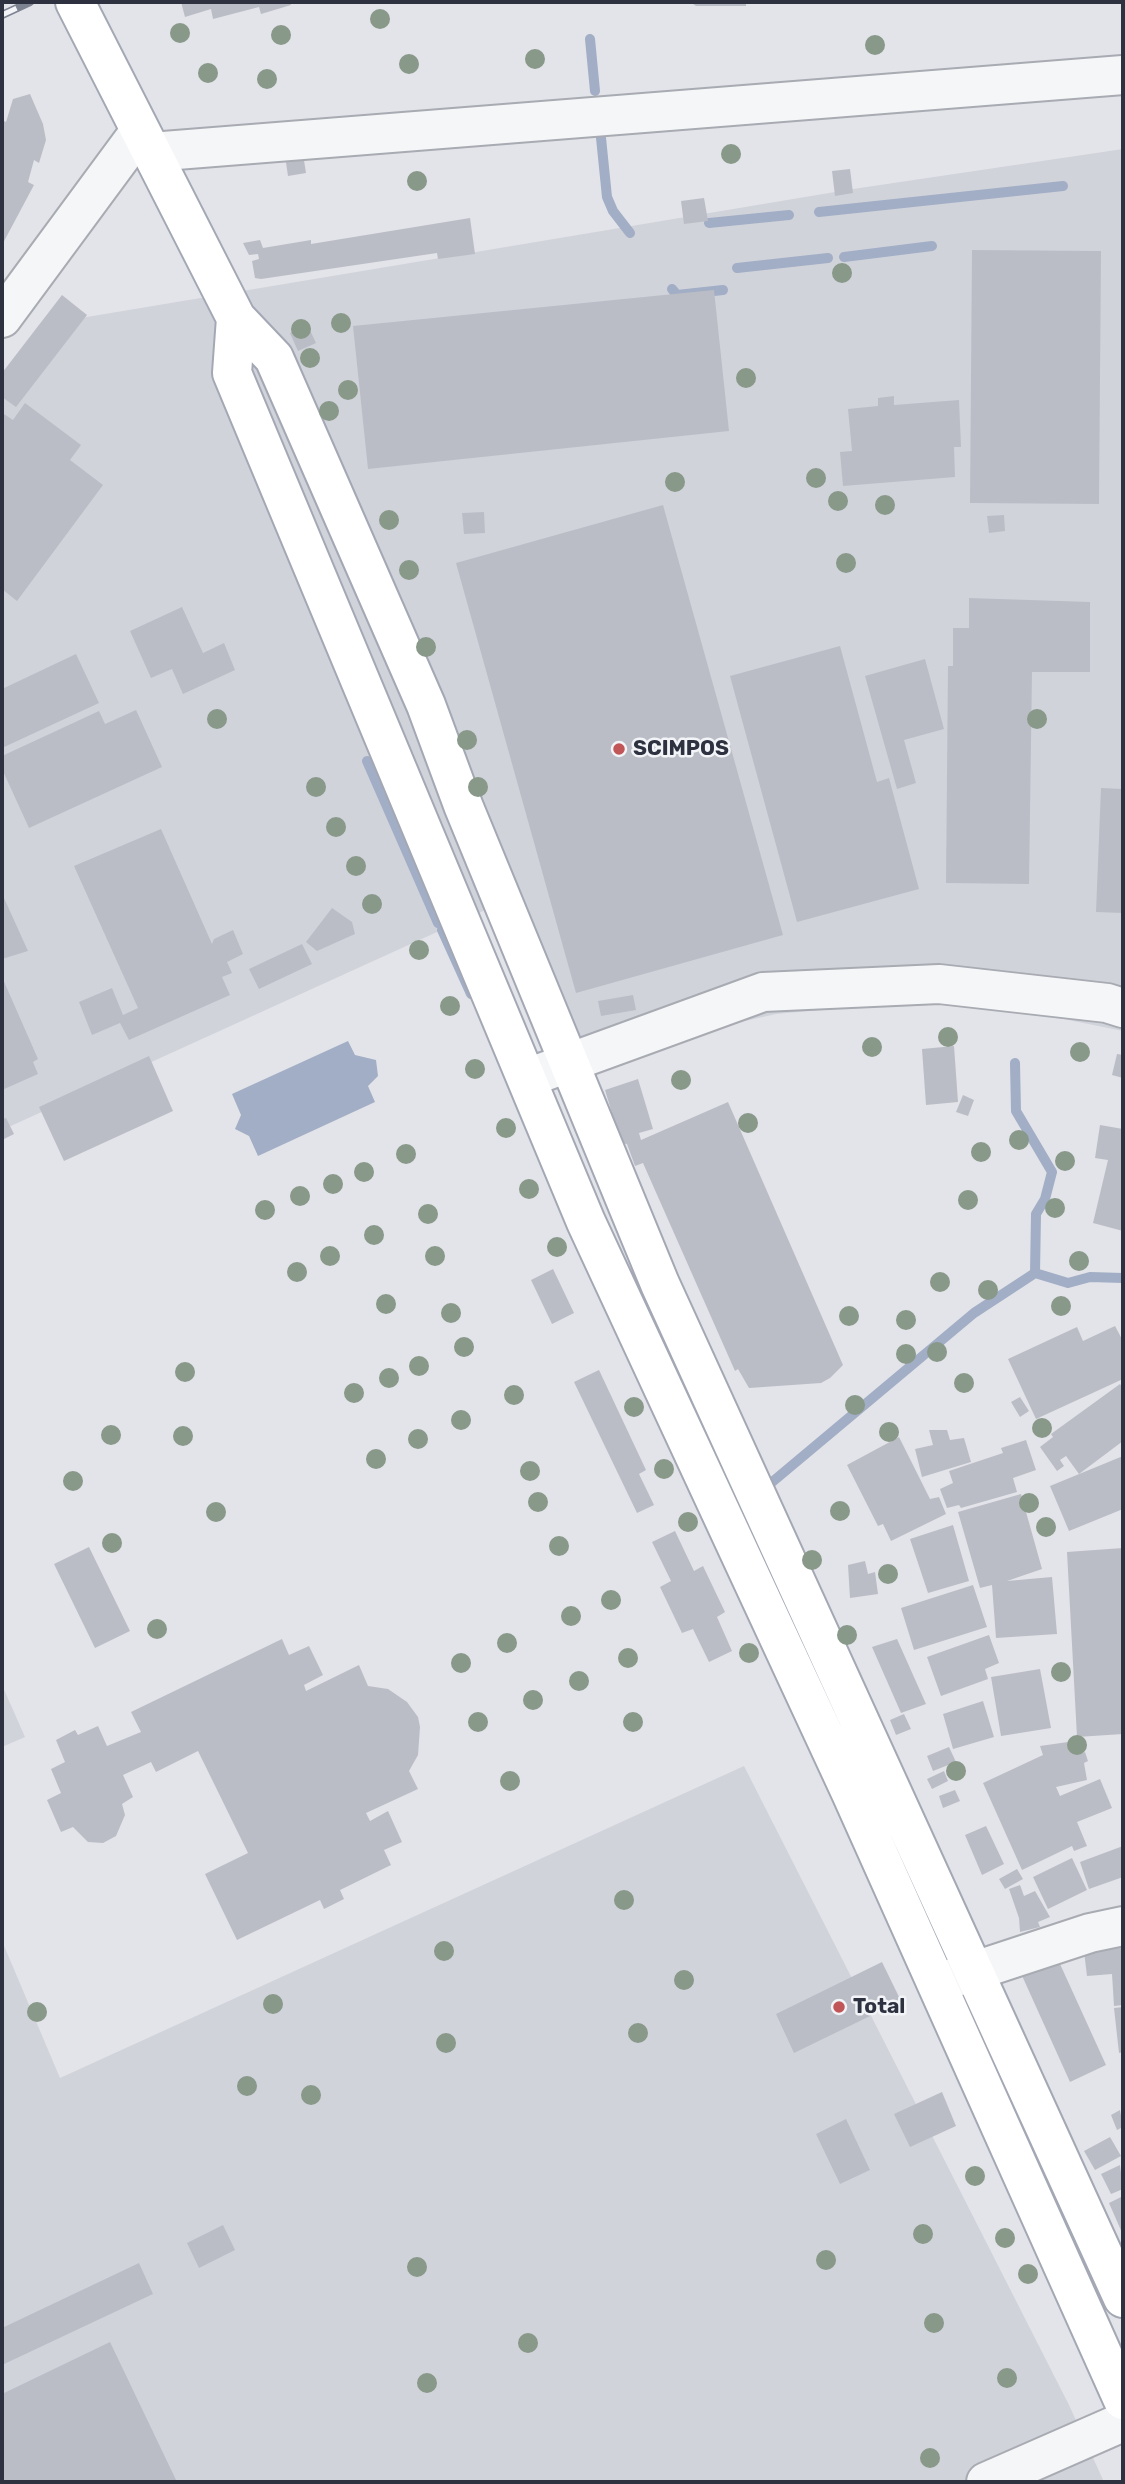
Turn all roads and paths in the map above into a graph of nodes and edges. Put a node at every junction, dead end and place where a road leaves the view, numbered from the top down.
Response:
1 (75, 2) edge
2 (1123, 75) edge
3 (145, 141) junction
4 (2, 318) edge
5 (236, 318) junction
6 (426, 705) junction
7 (379, 727) junction
8 (1123, 1008) edge
9 (569, 1063) junction
10 (527, 1078) junction
11 (660, 1284) junction
12 (622, 1300) junction
13 (793, 1576) junction
14 (759, 1594) junction
15 (1123, 1926) edge
16 (974, 1970) junction
17 (936, 1984) junction
18 (1123, 2298) edge
19 (1123, 2400) edge
20 (1123, 2422) edge
21 (986, 2482) edge

1 - 3 main road
2 - 3 street
3 - 4 street
3 - 5 main road
5 - 6 main road
5 - 7 main road
6 - 7 main road
6 - 9 main road
7 - 10 main road
8 - 9 street
9 - 10 street
9 - 11 main road
10 - 12 main road
11 - 12 main road
11 - 13 main road
12 - 14 main road
13 - 14 main road
13 - 16 main road
14 - 17 main road
15 - 16 street
16 - 17 street
16 - 18 main road
17 - 19 main road
20 - 21 street

